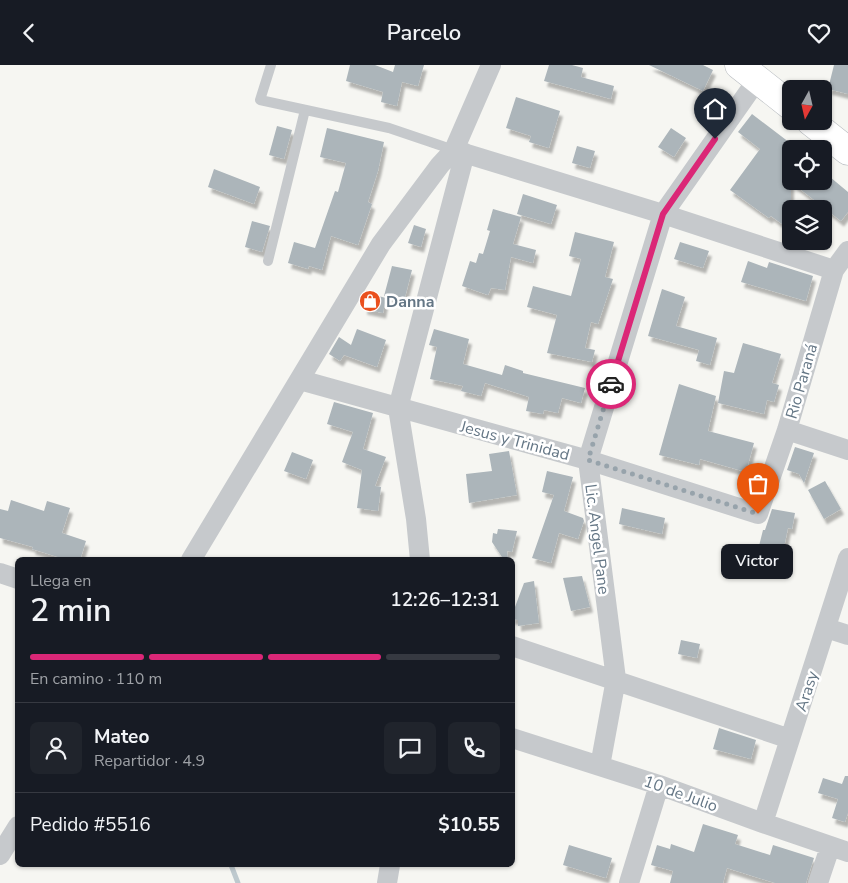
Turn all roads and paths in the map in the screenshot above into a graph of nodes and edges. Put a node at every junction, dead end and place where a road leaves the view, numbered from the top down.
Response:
1 (271, 65) edge
2 (492, 65) edge
3 (748, 72) edge
4 (782, 99) edge
5 (306, 110) junction
6 (821, 130) edge
7 (848, 151) edge
8 (459, 152) junction
9 (663, 214) junction
10 (848, 251) edge
11 (268, 261) dead end
12 (834, 270) junction
13 (300, 380) junction
14 (398, 407) junction
15 (787, 430) junction
16 (848, 450) edge
17 (588, 460) junction
18 (758, 514) joint
19 (193, 557) edge
20 (420, 557) edge
21 (848, 558) edge
22 (0, 573) edge
23 (15, 578) edge
24 (826, 628) junction
25 (848, 635) edge
26 (515, 647) edge
27 (616, 679) junction
28 (515, 739) edge
29 (790, 739) junction
30 (600, 766) junction
31 (658, 785) junction
32 (763, 823) junction
33 (15, 831) edge
34 (839, 849) edge
35 (0, 855) edge
36 (390, 867) edge
37 (387, 883) edge
38 (629, 883) edge
39 (818, 883) edge

1 - 5 lane
2 - 8 street
3 - 4 main road
3 - 9 street, Lic. Angel Pane
5 - 8 lane
5 - 11 lane
6 - 7 main road
8 - 9 street
8 - 13 street
8 - 14 street
9 - 12 street
9 - 17 street, Lic. Angel Pane
10 - 12 street, Rio Paraná
12 - 15 street, Rio Paraná
13 - 14 street, Jesus y Trinidad
13 - 19 street
14 - 17 street, Jesus y Trinidad
14 - 20 street
15 - 16 street
15 - 18 street, Rio Paraná
17 - 18 street, Jesus y Trinidad
17 - 27 street, Lic. Angel Pane
21 - 24 street, Arasy
22 - 23 street
24 - 25 street
24 - 29 street, Arasy
26 - 27 street
27 - 29 street
27 - 30 street, Lic. Angel Pane
28 - 30 street, 10 de Julio
29 - 32 street, Arasy
30 - 31 street, 10 de Julio
31 - 32 street, 10 de Julio
31 - 38 street
32 - 34 street, 10 de Julio
33 - 35 street
34 - 39 street
36 - 37 street

